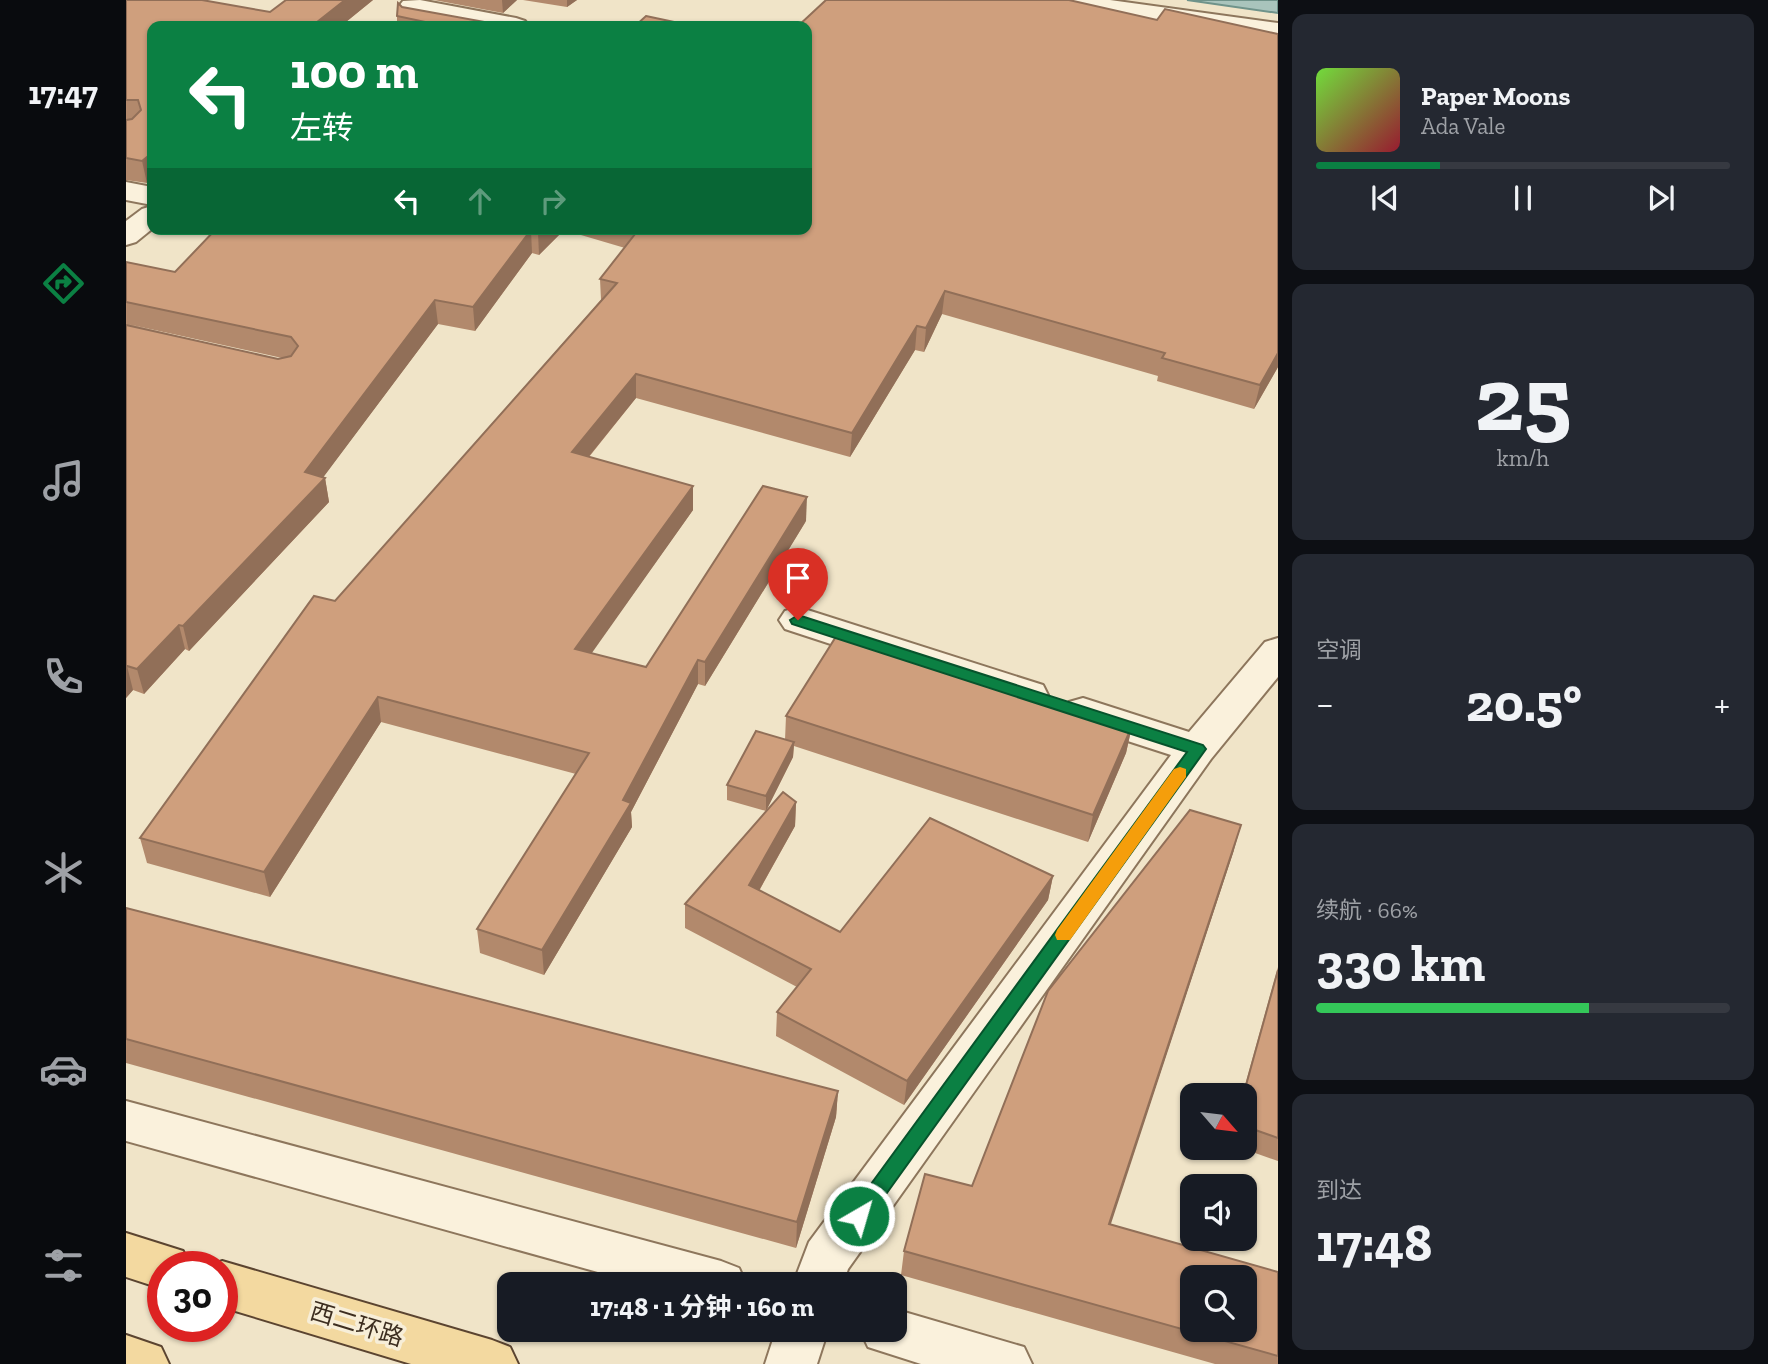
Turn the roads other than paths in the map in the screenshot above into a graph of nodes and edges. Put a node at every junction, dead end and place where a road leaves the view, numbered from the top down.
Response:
1 (1056, 0) edge
2 (409, 8) edge
3 (486, 21) edge
4 (1278, 31) edge
5 (126, 191) edge
6 (147, 195) edge
7 (147, 219) edge
8 (126, 236) edge
9 (798, 620) dead end
10 (1278, 651) edge
11 (1197, 749) junction
12 (126, 1121) edge
13 (126, 1255) edge
14 (147, 1261) edge
15 (677, 1272) edge
16 (822, 1272) edge
17 (238, 1289) edge
18 (907, 1336) edge
19 (798, 1342) edge
20 (126, 1359) edge
21 (143, 1364) edge
22 (492, 1364) edge
23 (791, 1364) edge
24 (1006, 1364) edge

1 - 4 street
2 - 3 street
5 - 6 street
7 - 8 street
9 - 11 street
10 - 11 street
11 - 16 street
12 - 15 street
13 - 14 main road
17 - 22 main road, 西二环路
18 - 24 street
19 - 23 street
20 - 21 main road

